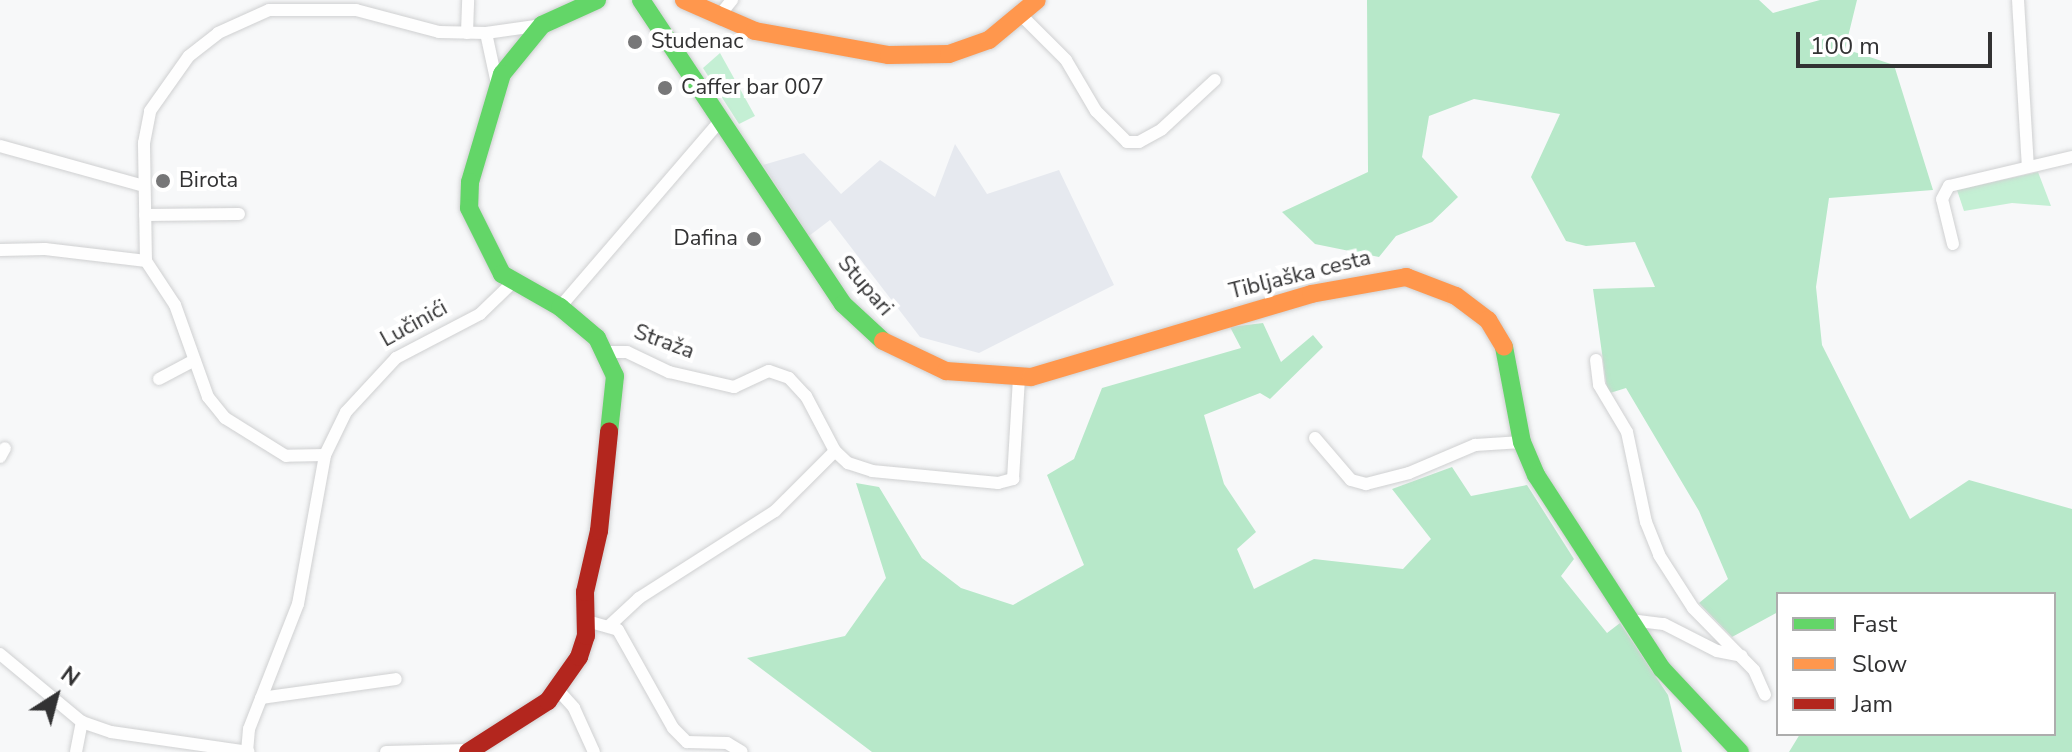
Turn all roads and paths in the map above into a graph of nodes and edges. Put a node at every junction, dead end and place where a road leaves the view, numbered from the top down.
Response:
1 (468, 0) edge
2 (597, 0) edge
3 (641, 0) edge
4 (684, 0) edge
5 (732, 0) edge
6 (1037, 0) edge
7 (2018, 0) edge
8 (719, 16) junction
9 (1022, 16) junction
10 (542, 25) junction
11 (467, 33) junction
12 (486, 33) junction
13 (1215, 80) dead end
14 (497, 84) junction
15 (720, 121) junction
16 (0, 146) edge
17 (2072, 157) edge
18 (2028, 166) junction
19 (144, 186) junction
20 (239, 214) dead end
21 (145, 215) junction
22 (1953, 244) dead end
23 (0, 250) edge
24 (146, 261) junction
25 (512, 283) junction
26 (560, 307) junction
27 (1225, 319) joint
28 (606, 352) junction
29 (194, 360) junction
30 (1596, 360) dead end
31 (1019, 378) junction
32 (159, 379) dead end
33 (1315, 438) dead end
34 (1522, 442) junction
35 (835, 451) junction
36 (325, 455) junction
37 (1630, 620) junction
38 (587, 621) junction
39 (609, 626) junction
40 (0, 654) edge
41 (1742, 656) junction
42 (396, 679) dead end
43 (558, 690) junction
44 (1765, 695) dead end
45 (261, 698) junction
46 (82, 722) junction
47 (148, 746) edge
48 (685, 747) edge
49 (467, 751) edge
50 (76, 752) edge
51 (248, 752) edge
52 (386, 752) edge
53 (594, 752) edge
54 (742, 752) edge
55 (1740, 752) edge

1 - 11 street
2 - 10 street
3 - 15 street, Stupari
4 - 8 street
5 - 8 street
6 - 9 street
7 - 18 street
8 - 9 street
9 - 13 street
10 - 12 street
10 - 14 street
11 - 12 street
11 - 19 street
12 - 14 street
14 - 25 street
15 - 26 street
15 - 31 street, Stupari
16 - 19 street
17 - 18 street
18 - 22 street
19 - 21 street
20 - 21 street
21 - 24 street
23 - 24 street
24 - 29 street
25 - 26 street
25 - 36 street, Lučinići
26 - 28 street
27 - 31 street, Stupari
27 - 34 street, Tibljaška cesta
28 - 35 street, Straža
28 - 38 street, Straža
29 - 32 street
29 - 36 street
30 - 41 street
31 - 35 street
33 - 34 street
34 - 37 street, Tibljaška cesta
35 - 39 street
36 - 45 street
37 - 41 street
37 - 55 street, Tibljaška cesta
38 - 39 street
38 - 43 street, Straža
39 - 48 street
40 - 46 street
41 - 44 street
42 - 45 street
43 - 49 street, Straža
43 - 53 street
45 - 51 street
46 - 47 street
46 - 50 street
47 - 51 street
48 - 54 street
49 - 52 street

